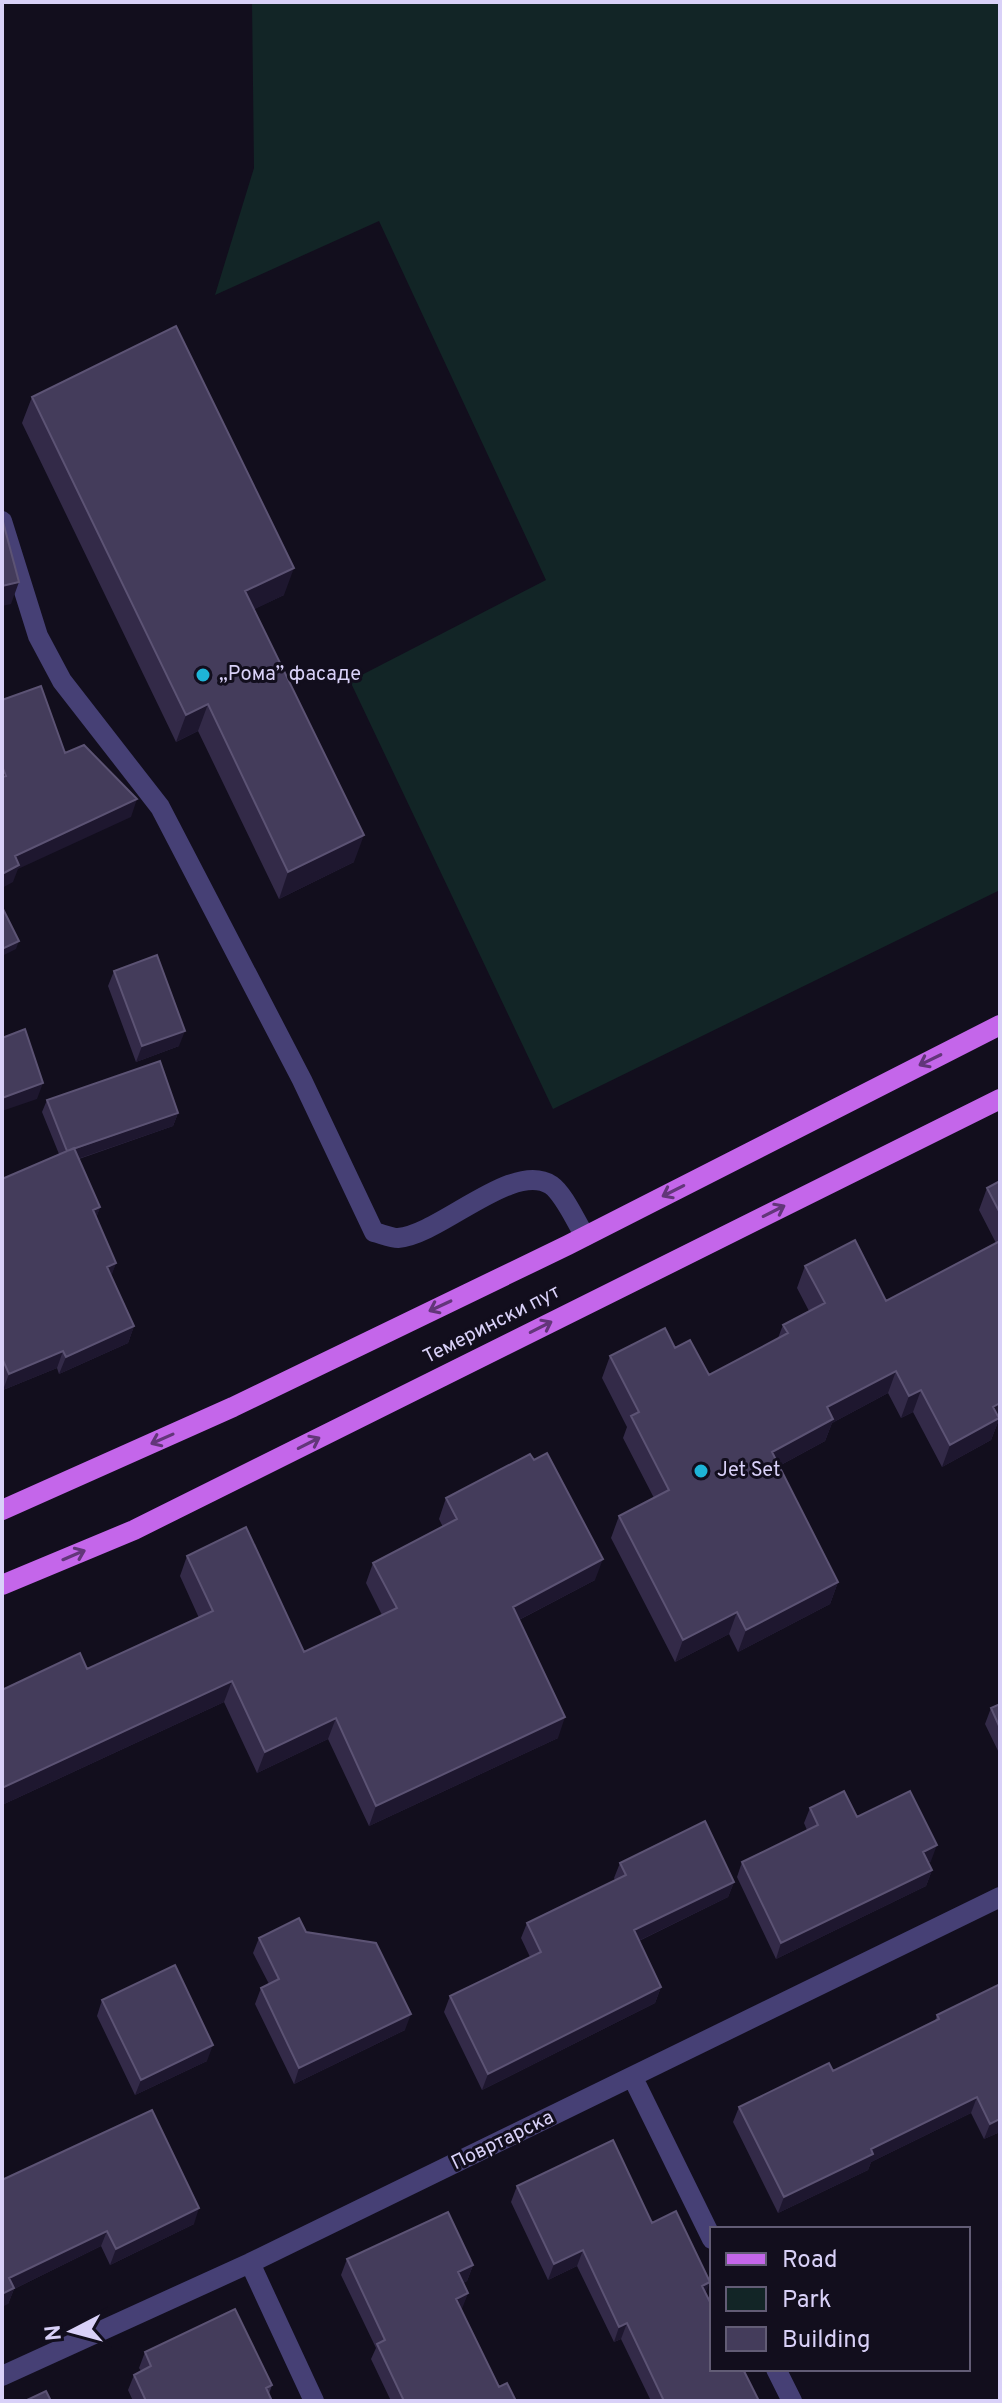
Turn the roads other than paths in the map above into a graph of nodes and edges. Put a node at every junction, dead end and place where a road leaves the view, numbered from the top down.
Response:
1 (2, 521) edge
2 (1000, 1025) edge
3 (1000, 1099) edge
4 (585, 1236) junction
5 (2, 1510) edge
6 (2, 1585) edge
7 (1000, 1897) edge
8 (633, 2078) junction
9 (710, 2235) edge
10 (250, 2263) junction
11 (777, 2371) edge
12 (2, 2376) edge
13 (314, 2401) edge
14 (792, 2401) edge

1 - 4 street
2 -> 4 main road, Темерински пут
6 -> 3 main road, Темерински пут
4 -> 5 main road, Темерински пут
7 - 8 street, Повртарска
8 - 9 street
8 - 10 street, Повртарска
10 - 12 street, Повртарска
10 - 13 street
11 - 14 street

